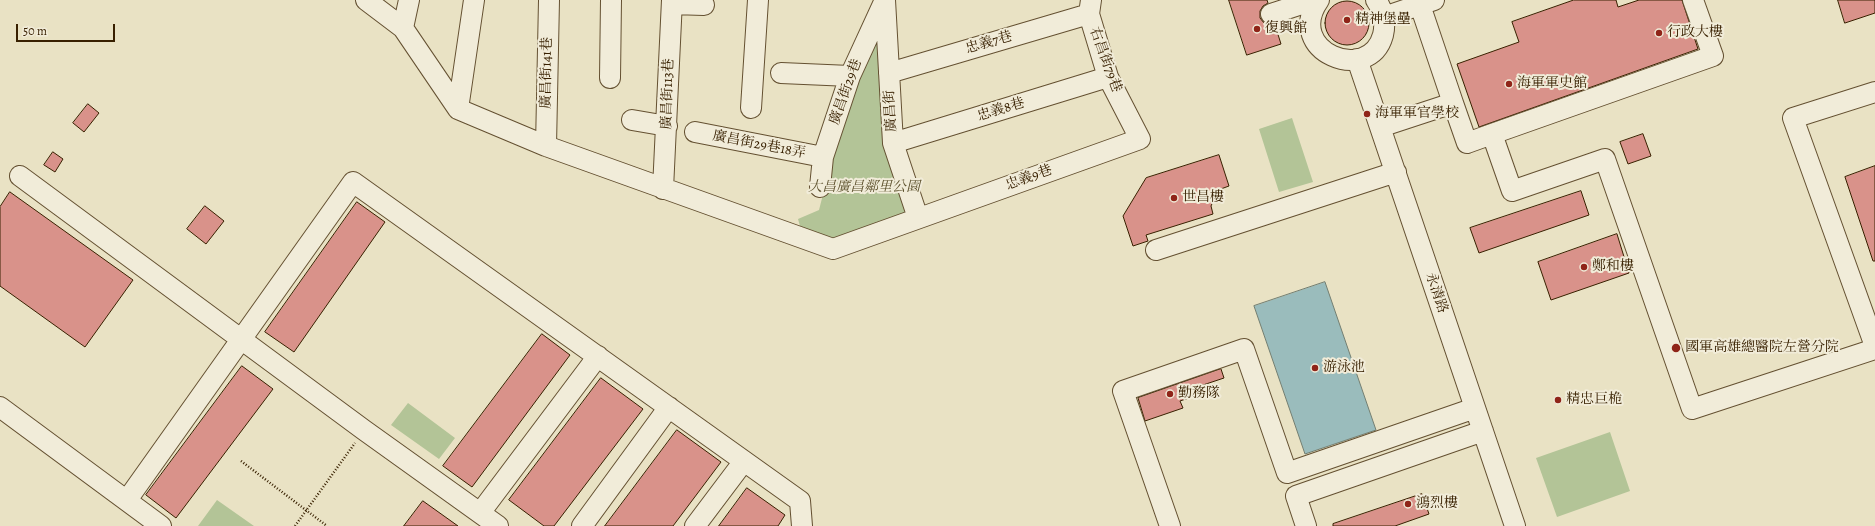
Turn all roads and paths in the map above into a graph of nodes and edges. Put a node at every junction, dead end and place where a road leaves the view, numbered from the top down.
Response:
1 (366, 0) edge
2 (409, 0) edge
3 (474, 0) edge
4 (549, 0) edge
5 (611, 0) edge
6 (758, 0) edge
7 (885, 0) edge
8 (1314, 0) edge
9 (1319, 0) edge
10 (1694, 0) edge
11 (672, 2) edge
12 (1427, 3) edge
13 (704, 5) dead end
14 (1090, 7) edge
15 (1380, 8) edge
16 (1271, 14) dead end
17 (403, 28) junction
18 (1358, 59) junction
19 (781, 73) dead end
20 (889, 73) junction
21 (850, 76) junction
22 (1108, 77) junction
23 (610, 78) dead end
24 (1875, 92) edge
25 (1453, 103) junction
26 (750, 108) dead end
27 (458, 109) junction
28 (632, 120) dead end
29 (667, 126) junction
30 (1380, 127) junction
31 (695, 132) dead end
32 (1492, 134) junction
33 (1140, 138) joint
34 (893, 143) junction
35 (546, 146) junction
36 (823, 157) junction
37 (1396, 172) junction
38 (20, 176) dead end
39 (820, 187) dead end
40 (663, 189) junction
41 (918, 218) junction
42 (1156, 250) dead end
43 (242, 339) junction
44 (1875, 347) edge
45 (598, 356) junction
46 (0, 407) edge
47 (669, 407) junction
48 (1475, 408) junction
49 (364, 430) junction
50 (1483, 431) junction
51 (241, 461) dead end
52 (744, 461) junction
53 (127, 500) junction
54 (307, 510) junction
55 (480, 513) junction
56 (161, 526) edge
57 (295, 526) edge
58 (327, 526) edge
59 (498, 526) edge
60 (582, 526) edge
61 (695, 526) edge
62 (802, 526) edge
63 (1170, 526) edge
64 (1306, 526) edge
65 (1515, 526) edge

1 - 17 street
2 - 17 street
3 - 27 street
4 - 35 street, 廣昌街141巷
5 - 23 street
6 - 26 street
7 - 20 street, 廣昌街
7 - 21 street, 廣昌街29巷
8 - 16 street
9 - 18 street
10 - 32 street
11 - 13 street
11 - 29 street, 廣昌街113巷
12 - 15 street
12 - 25 street
14 - 20 street, 忠義7巷
14 - 22 street, 右昌街79巷
15 - 18 street
17 - 27 street
18 - 30 street, 永清路
19 - 21 street
20 - 34 street, 廣昌街
21 - 36 street, 廣昌街29巷
22 - 33 street, 右昌街79巷
22 - 34 street, 忠義8巷
24 - 44 street
25 - 30 street
25 - 32 street
27 - 35 street, 忠義9巷
28 - 29 street
29 - 40 street, 廣昌街113巷
30 - 37 street, 永清路
31 - 36 street, 廣昌街29巷18弄
32 - 44 street
33 - 41 street, 忠義9巷
34 - 41 street, 廣昌街
35 - 40 street, 忠義9巷
36 - 39 street, 廣昌街29巷
37 - 42 street
37 - 48 street, 永清路
38 - 43 street
40 - 41 street, 忠義9巷
43 - 45 street
43 - 49 street
43 - 53 street
45 - 47 street
45 - 55 street
46 - 53 street
47 - 52 street
47 - 60 street
48 - 50 street, 永清路
48 - 63 street
49 - 54 path
49 - 55 street
50 - 64 street
50 - 65 street, 永清路
51 - 54 path
52 - 61 street
52 - 62 street
53 - 56 street
54 - 57 path
54 - 58 path
55 - 59 street

